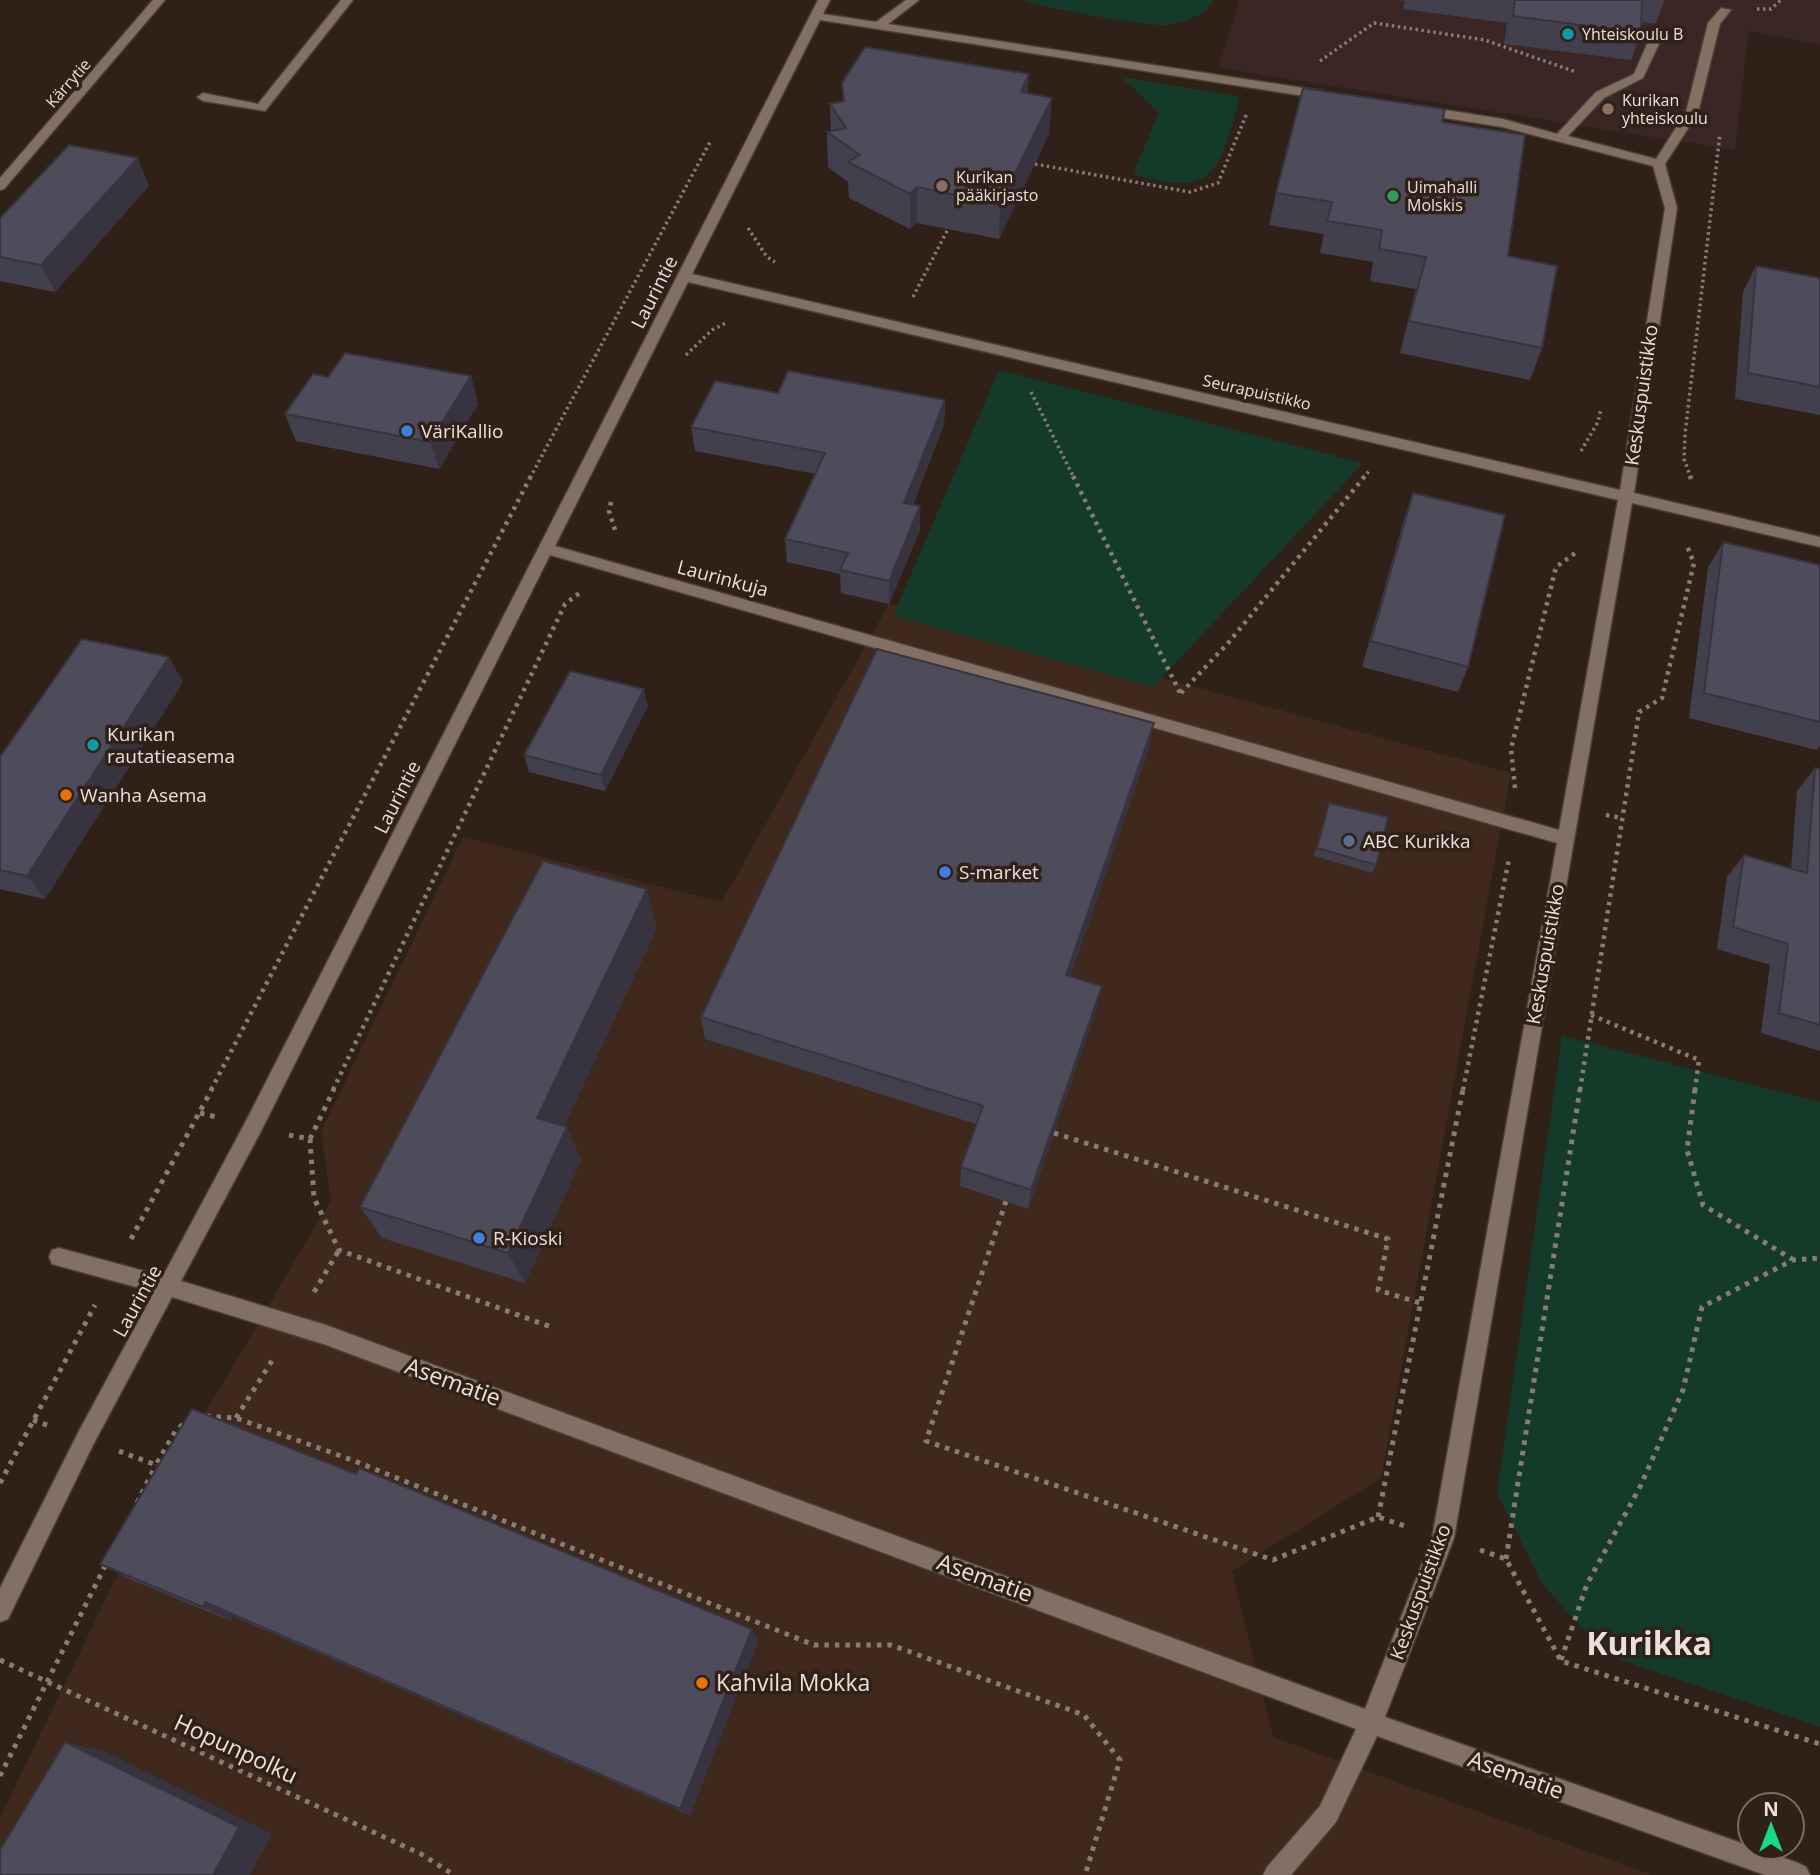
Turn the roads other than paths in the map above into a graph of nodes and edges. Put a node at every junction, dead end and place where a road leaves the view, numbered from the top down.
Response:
1 (159, 0) edge
2 (347, 0) edge
3 (824, 0) edge
4 (913, 0) edge
5 (1725, 10) dead end
6 (816, 16) junction
7 (880, 24) junction
8 (1653, 44) dead end
9 (1333, 96) edge
10 (203, 97) dead end
11 (1412, 109) edge
12 (1560, 138) junction
13 (1659, 164) junction
14 (0, 186) edge
15 (686, 277) junction
16 (1624, 496) junction
17 (1820, 542) edge
18 (547, 549) junction
19 (1565, 838) junction
20 (59, 1257) dead end
21 (170, 1287) junction
22 (0, 1611) edge
23 (1371, 1723) junction
24 (1275, 1875) edge
25 (1798, 1875) edge

1 - 14 street, Kärrytie
2 - 10 street
3 - 6 street, Laurintie
4 - 7 street
5 - 13 street
6 - 7 street
6 - 15 street, Laurintie
7 - 9 street
8 - 12 street
11 - 12 street
12 - 13 street
13 - 16 street, Keskuspuistikko
15 - 16 street, Seurapuistikko
15 - 18 street, Laurintie
16 - 17 street, Seurapuistikko
16 - 19 street, Keskuspuistikko
18 - 19 street, Laurinkuja
18 - 21 street, Laurintie
19 - 23 street, Keskuspuistikko
20 - 21 street, Asematie
21 - 22 street, Laurintie
21 - 23 street, Asematie
23 - 24 street, Keskuspuistikko
23 - 25 street, Asematie

